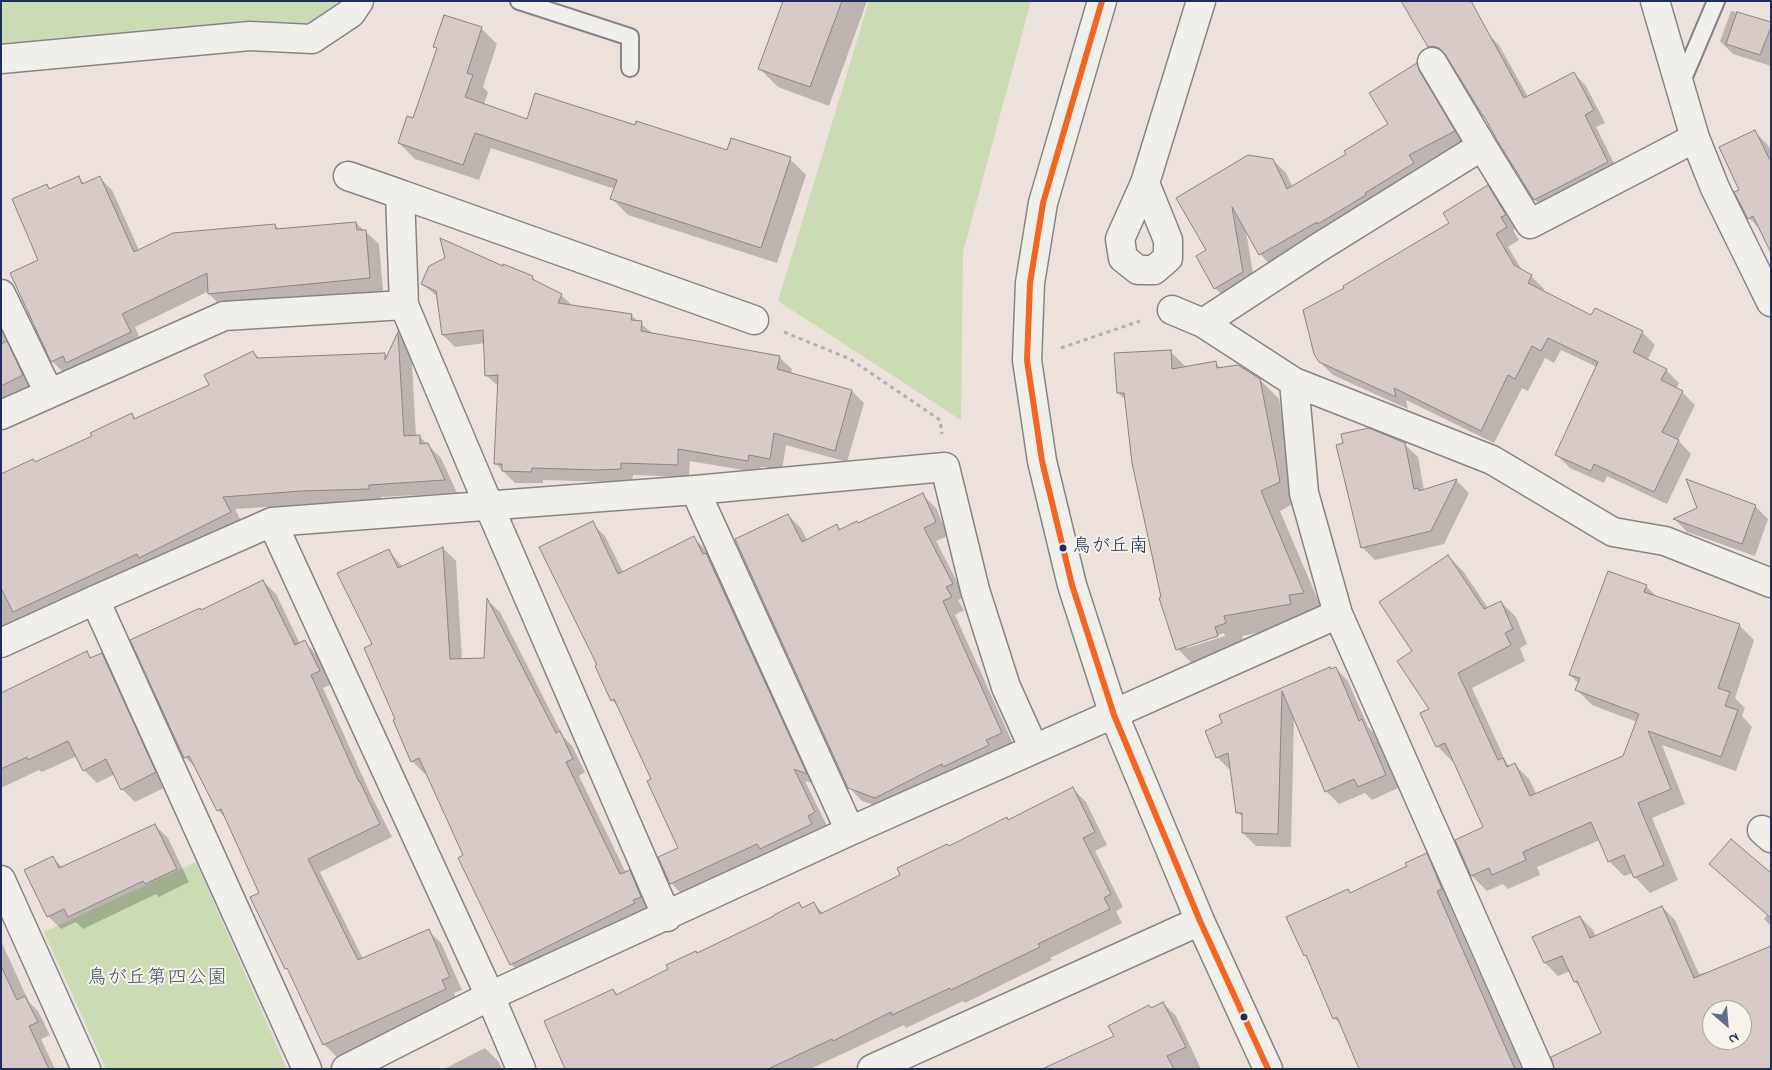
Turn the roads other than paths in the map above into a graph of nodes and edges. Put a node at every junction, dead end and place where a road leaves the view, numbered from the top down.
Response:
1 (359, 1) edge
2 (519, 1) edge
3 (1102, 1) edge
4 (1201, 1) edge
5 (1655, 1) edge
6 (1716, 1) edge
7 (1, 59) edge
8 (1432, 62) dead end
9 (630, 68) dead end
10 (1680, 86) junction
11 (1695, 138) junction
12 (1482, 146) junction
13 (348, 176) dead end
14 (1145, 184) dead end
15 (400, 194) junction
16 (1, 294) edge
17 (1771, 302) edge
18 (404, 305) junction
19 (1172, 310) road end
20 (754, 320) road end
21 (1203, 323) junction
22 (1294, 382) junction
23 (48, 393) junction
24 (1, 415) edge
25 (695, 490) junction
26 (489, 506) junction
27 (272, 522) junction
28 (1771, 583) edge
29 (95, 600) junction
30 (1338, 614) junction
31 (1, 643) edge
32 (1114, 715) junction
33 (1034, 749) junction
34 (850, 832) junction
35 (1, 880) edge
36 (667, 917) junction
37 (1200, 921) junction
38 (490, 996) junction
39 (86, 1069) edge
40 (307, 1069) edge
41 (346, 1069) edge
42 (521, 1069) edge
43 (872, 1069) edge
44 (1268, 1069) edge
45 (1539, 1069) edge

1 - 7 street
2 - 9 lane
3 - 32 street
4 - 14 street
5 - 10 street
6 - 10 lane
8 - 12 street
10 - 11 street
11 - 12 street
11 - 17 street
12 - 21 street
13 - 15 street
15 - 18 street
15 - 20 street
16 - 23 street
18 - 23 street
18 - 26 street
19 - 21 street
21 - 22 street
22 - 28 street
22 - 30 street
23 - 24 street
25 - 26 street
25 - 33 street
25 - 34 street
26 - 27 street
26 - 36 street
27 - 29 street
27 - 38 street
29 - 31 street
29 - 40 street
30 - 32 street
30 - 45 street
32 - 33 street
32 - 37 street
33 - 34 street
34 - 36 street
35 - 39 street
36 - 38 street
37 - 43 street
37 - 44 street
38 - 41 street
38 - 42 street

